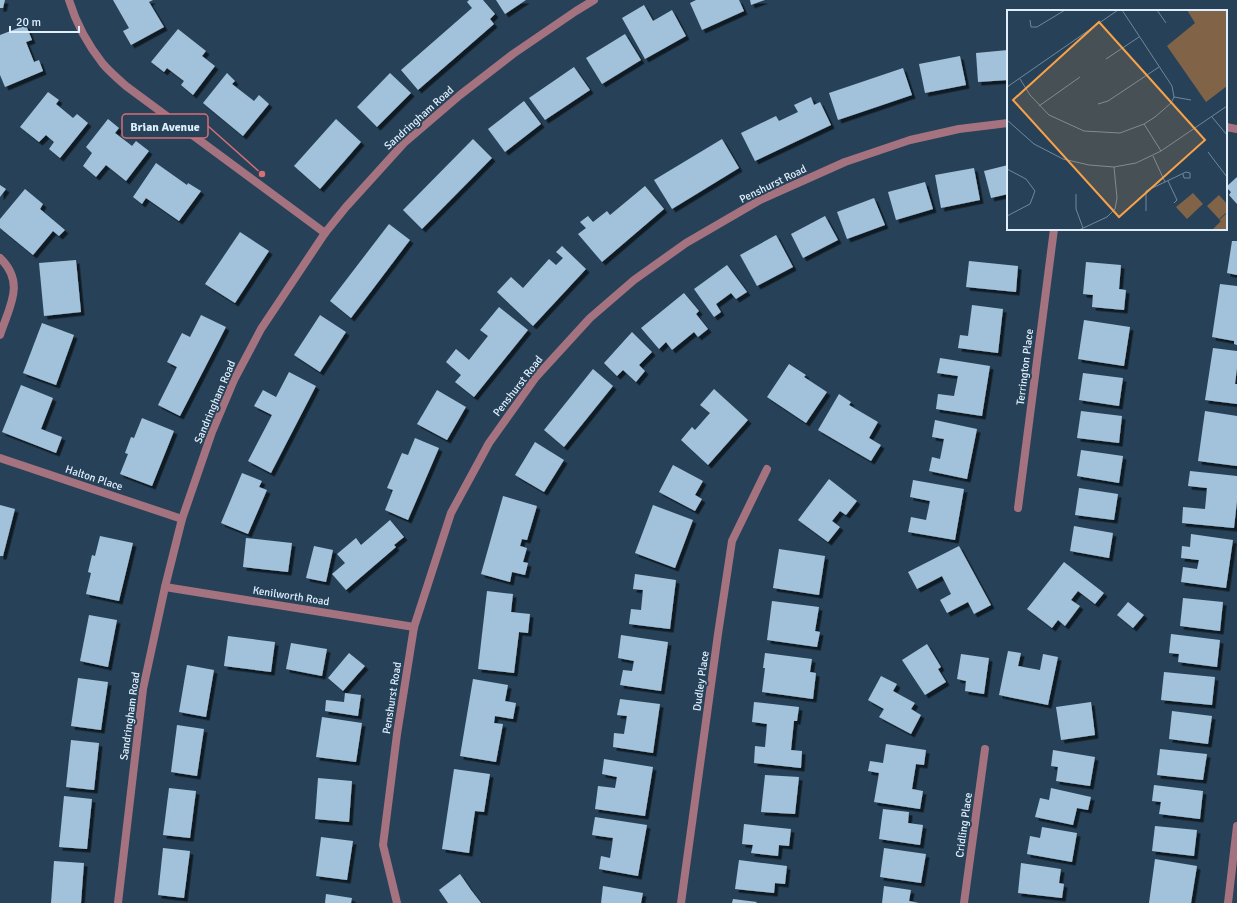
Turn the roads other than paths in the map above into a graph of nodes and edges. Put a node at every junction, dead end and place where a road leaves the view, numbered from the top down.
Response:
1 (69, 0) edge
2 (594, 0) edge
3 (1007, 124) edge
4 (1227, 127) edge
5 (1237, 129) edge
6 (1054, 230) edge
7 (325, 233) junction
8 (0, 258) edge
9 (0, 335) edge
10 (0, 458) edge
11 (768, 469) dead end
12 (1018, 508) dead end
13 (182, 518) junction
14 (165, 587) junction
15 (414, 627) junction
16 (985, 749) dead end
17 (1237, 826) edge
18 (118, 903) edge
19 (397, 903) edge
20 (681, 903) edge
21 (964, 903) edge
22 (1228, 903) edge

1 - 7 street
2 - 7 street, Sandringham Road
3 - 15 street, Penshurst Road
4 - 5 street
6 - 12 street, Terrington Place
7 - 13 street, Sandringham Road
8 - 9 street
10 - 13 street, Halton Place
11 - 20 street, Dudley Place
13 - 14 street, Sandringham Road
14 - 15 street, Kenilworth Road
14 - 18 street, Sandringham Road
15 - 19 street, Penshurst Road
16 - 21 street, Cridling Place
17 - 22 street

